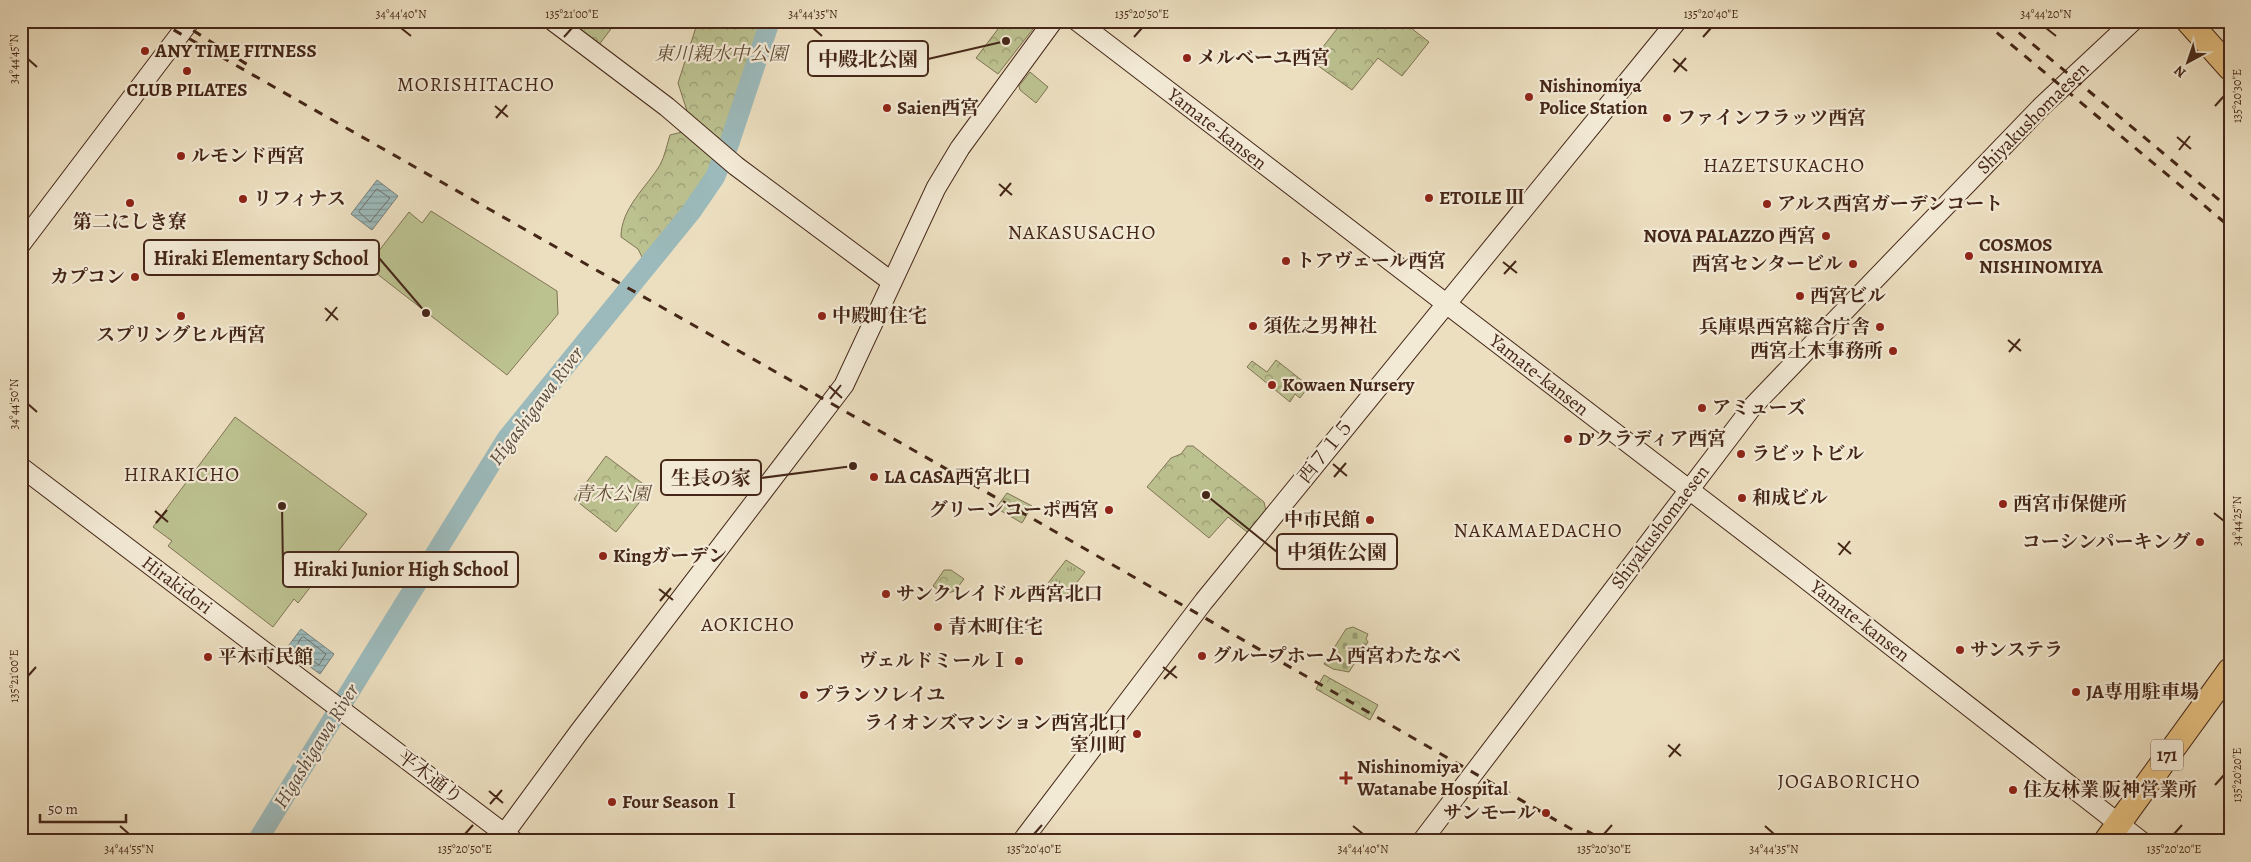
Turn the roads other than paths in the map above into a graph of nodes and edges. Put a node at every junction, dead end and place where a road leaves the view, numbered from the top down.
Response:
1 (190, 21) edge
2 (553, 21) edge
3 (1053, 21) edge
4 (1077, 21) edge
5 (1677, 21) edge
6 (2133, 21) edge
7 (2188, 21) edge
8 (2209, 21) edge
9 (2230, 45) edge
10 (2230, 68) edge
11 (21, 244) edge
12 (892, 282) junction
13 (1446, 303) junction
14 (21, 467) edge
15 (1688, 490) junction
16 (2230, 670) edge
17 (338, 708) joint
18 (2112, 832) edge
19 (506, 838) edge
20 (1022, 841) edge
21 (1422, 841) edge
22 (2141, 841) edge

1 - 11 street
2 - 12 street
3 - 12 street
4 - 13 street, Yamate-kansen
5 - 13 street, 西７１５
6 - 15 street, Shiyakushomaesen
7 - 10 highway
8 - 9 highway
12 - 19 street
13 - 15 street, Yamate-kansen
13 - 20 street, 西７１５
14 - 17 street, Hirakidori
15 - 18 street, Yamate-kansen
15 - 21 street, Shiyakushomaesen
16 - 18 highway, 171
17 - 19 street, 平木通り
18 - 22 street, Yamate-kansen

